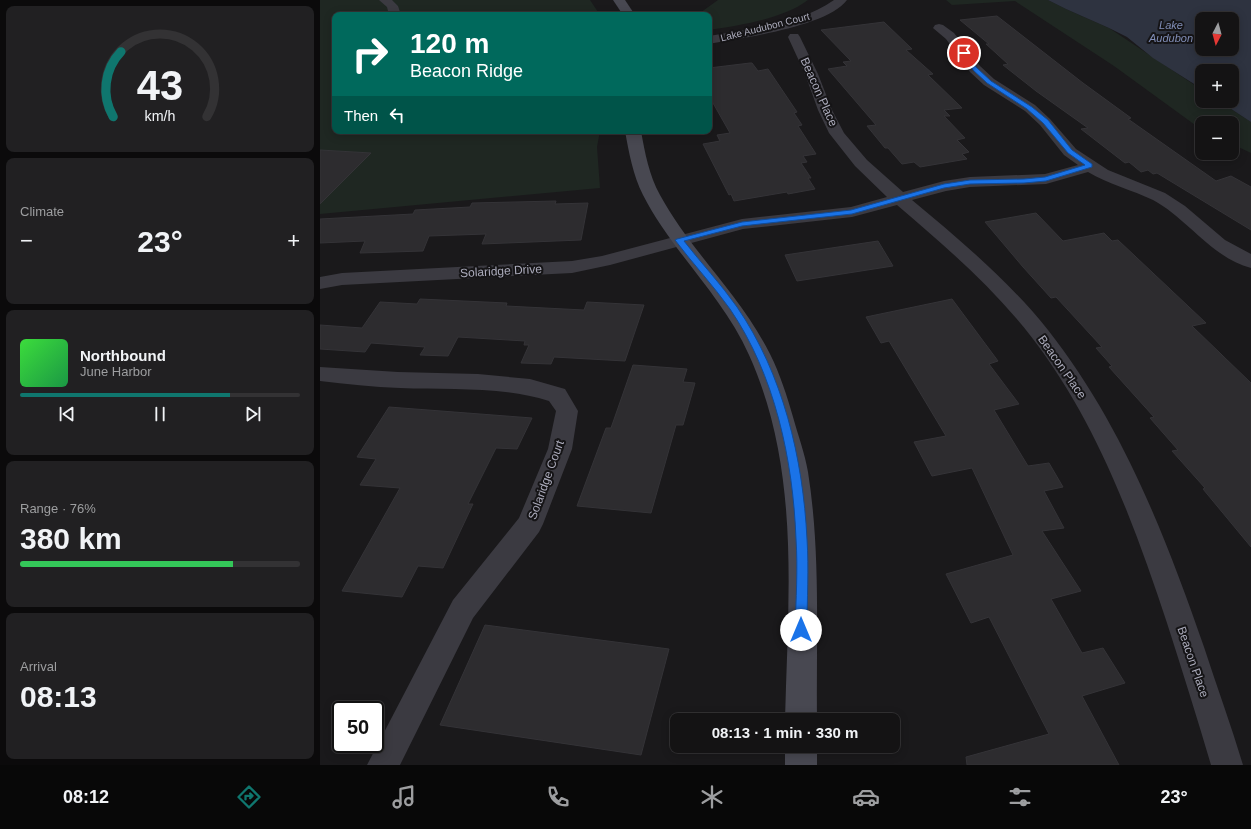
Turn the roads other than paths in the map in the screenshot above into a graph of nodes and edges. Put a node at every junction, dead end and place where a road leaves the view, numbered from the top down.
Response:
1 (385, 0) edge
2 (619, 0) edge
3 (841, 0) edge
4 (394, 12) edge
5 (627, 12) edge
6 (939, 28) dead end
7 (794, 37) dead end
8 (712, 39) edge
9 (634, 134) edge
10 (1090, 166) junction
11 (900, 199) junction
12 (679, 240) junction
13 (1251, 262) edge
14 (320, 283) edge
15 (320, 374) edge
16 (801, 713) edge
17 (801, 753) edge
18 (383, 765) edge
19 (801, 765) edge
20 (1227, 765) edge

1 - 4 street
2 - 5 main road
3 - 8 street, Lake Audubon Court
6 - 10 street
7 - 11 street, Beacon Place
9 - 12 main road
10 - 11 street, Solaridge Drive
10 - 13 street
11 - 12 street, Solaridge Drive
11 - 20 street, Beacon Place
12 - 14 street, Solaridge Drive
12 - 16 main road
15 - 18 street, Solaridge Court
17 - 19 main road

